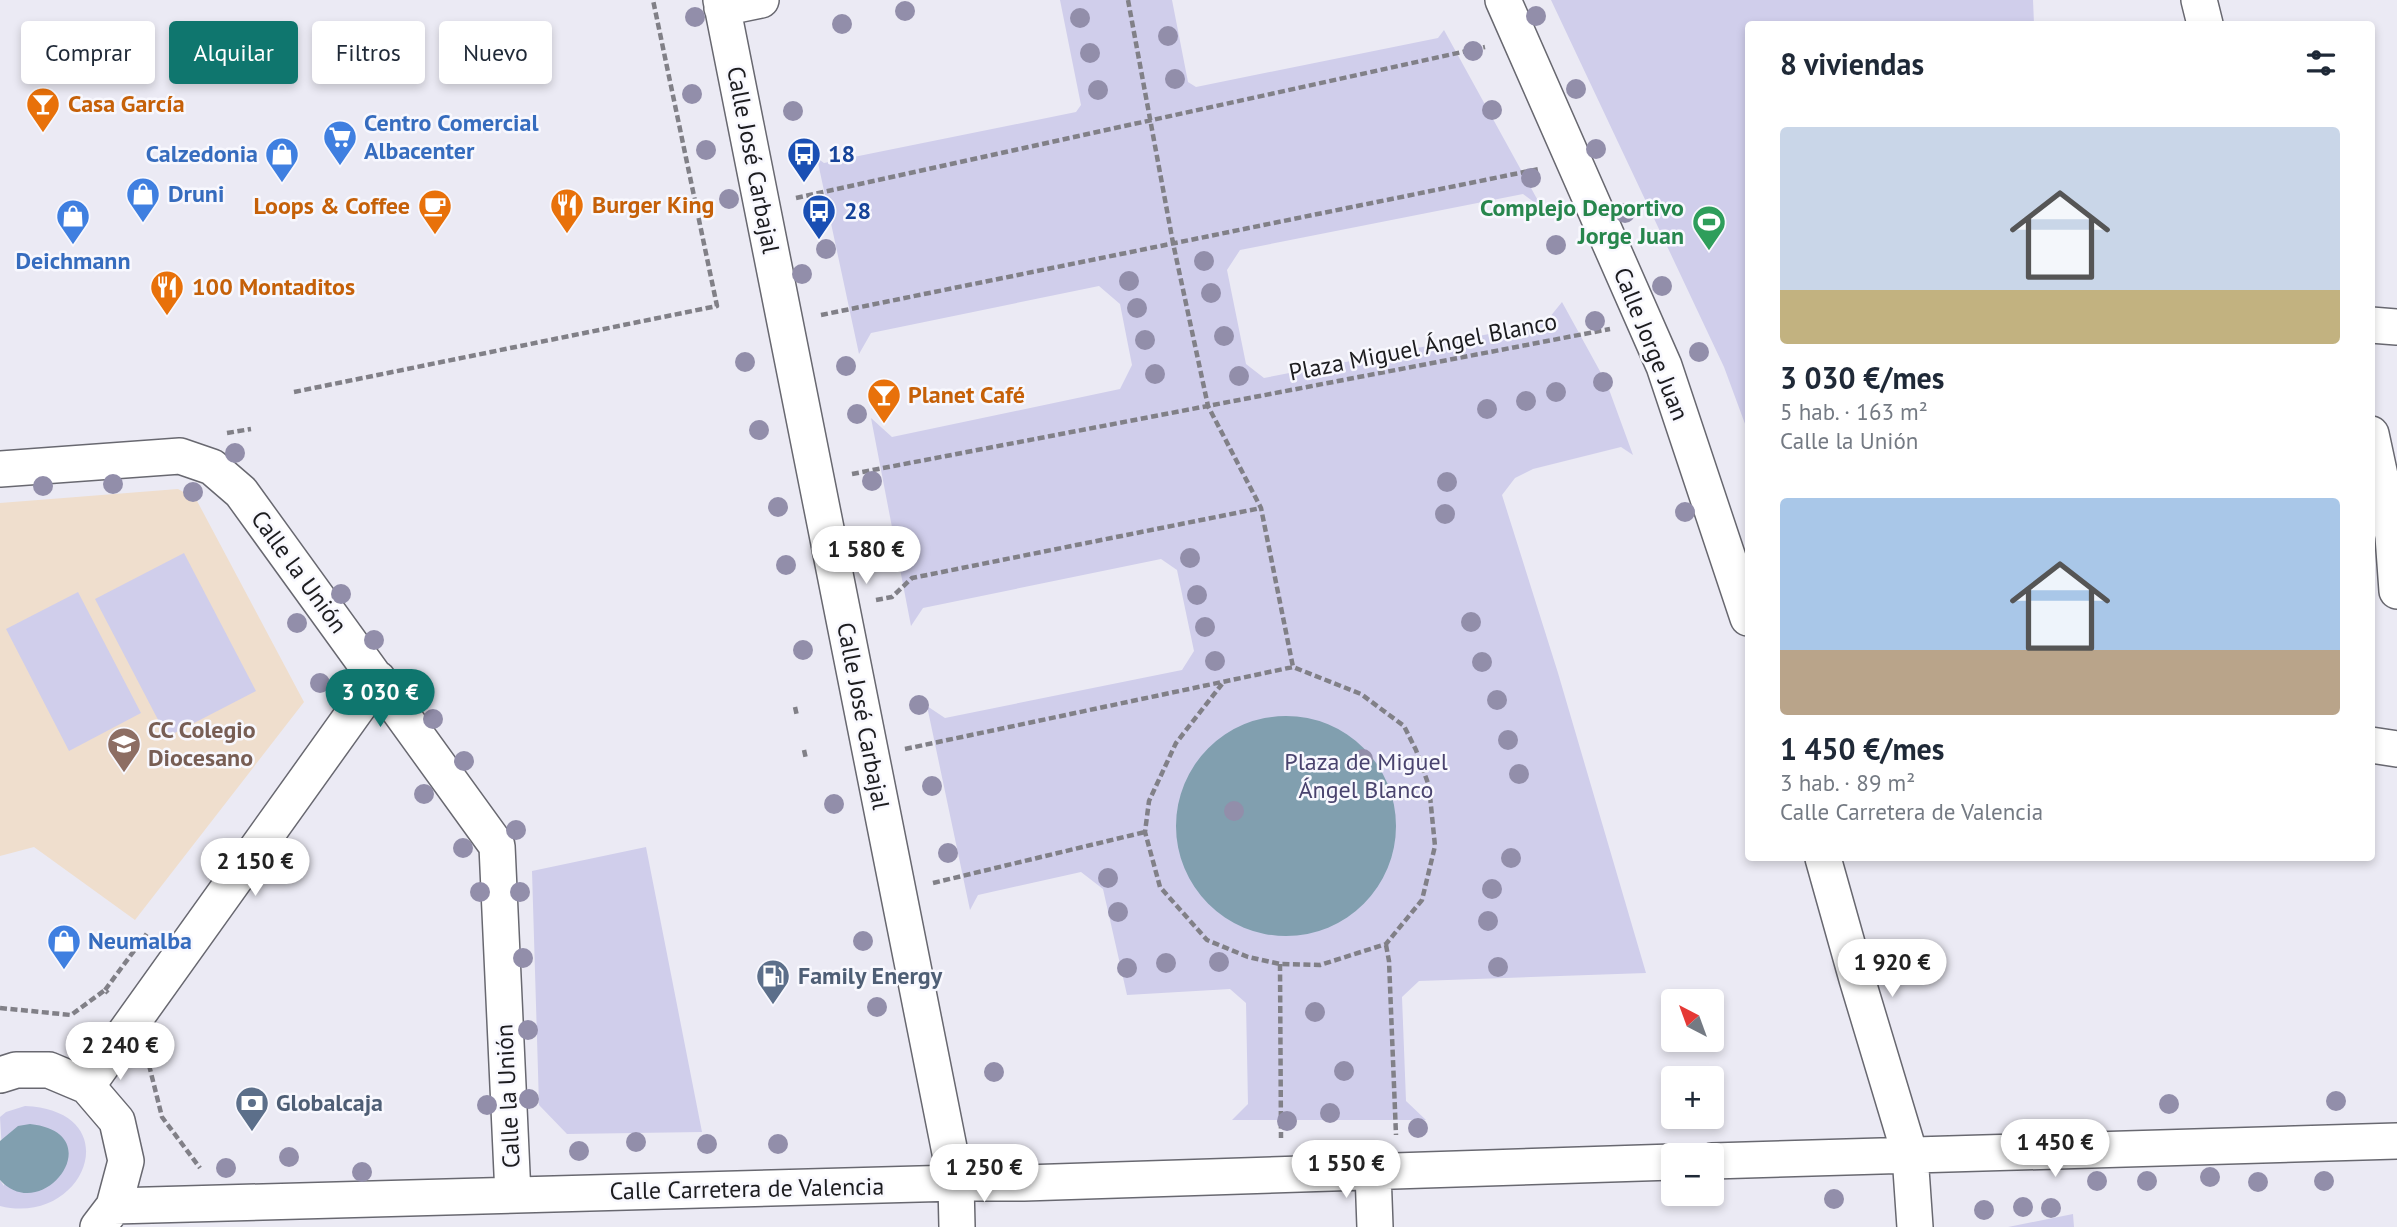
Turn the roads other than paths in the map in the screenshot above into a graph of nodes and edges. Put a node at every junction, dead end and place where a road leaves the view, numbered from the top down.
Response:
1 (761, 0) edge
2 (1503, 0) edge
3 (2199, 0) edge
4 (722, 4) edge
5 (2204, 21) edge
6 (2375, 326) edge
7 (2397, 327) edge
8 (2375, 451) edge
9 (0, 468) edge
10 (2395, 535) edge
11 (2397, 591) edge
12 (1745, 609) edge
13 (378, 678) junction
14 (2375, 746) edge
15 (2397, 749) edge
16 (1824, 861) edge
17 (0, 1075) edge
18 (87, 1086) junction
19 (2397, 1141) edge
20 (1910, 1155) junction
21 (1724, 1161) edge
22 (1661, 1162) edge
23 (1373, 1172) junction
24 (956, 1183) junction
25 (513, 1195) junction
26 (106, 1217) edge
27 (957, 1227) edge
28 (1374, 1227) edge
29 (1915, 1227) edge

1 - 4 street
2 - 12 street, Calle Jorge Juan
3 - 5 street
4 - 24 street, Calle José Carbajal
6 - 7 street
8 - 10 street
9 - 13 street, Calle la Unión
10 - 11 street
13 - 18 street
13 - 25 street, Calle la Unión
14 - 15 street
16 - 20 street
17 - 18 street
18 - 26 street
19 - 20 street
20 - 21 street
20 - 29 street
22 - 23 street, Calle Carretera de Valencia
23 - 24 street, Calle Carretera de Valencia
23 - 28 street
24 - 25 street, Calle Carretera de Valencia
24 - 27 street, Calle José Carbajal
25 - 26 street, Calle Carretera de Valencia

